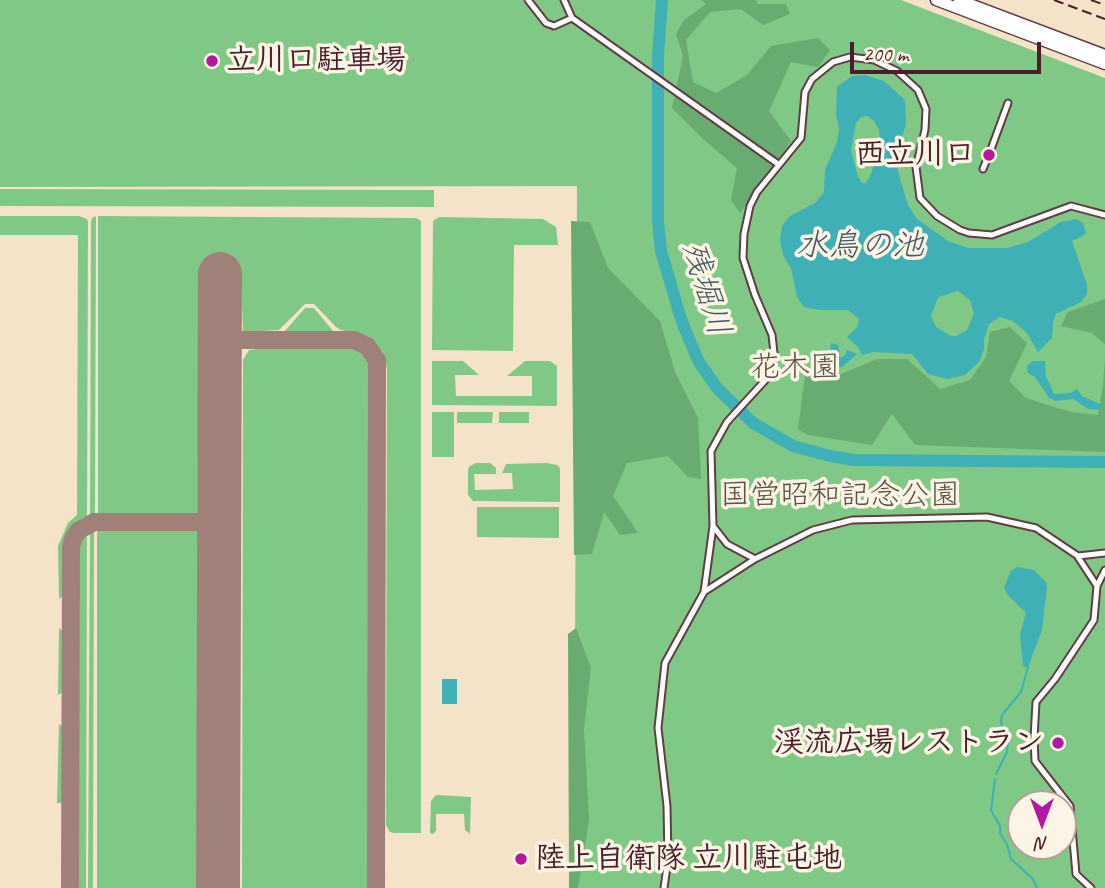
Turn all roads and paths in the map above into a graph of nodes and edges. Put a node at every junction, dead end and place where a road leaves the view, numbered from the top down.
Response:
1 (528, 0) edge
2 (564, 0) edge
3 (936, 0) edge
4 (959, 0) edge
5 (572, 18) junction
6 (1105, 55) edge
7 (1105, 64) edge
8 (1008, 103) dead end
9 (778, 164) junction
10 (983, 169) dead end
11 (1105, 215) edge
12 (713, 526) junction
13 (1105, 553) edge
14 (1078, 556) junction
15 (755, 559) junction
16 (1105, 570) edge
17 (1097, 586) junction
18 (704, 592) junction
19 (664, 888) edge
20 (1091, 888) edge

1 - 5 street
2 - 5 street
3 - 7 main road
4 - 6 main road
5 - 9 street
8 - 10 street
9 - 11 street
9 - 12 street
12 - 15 street
12 - 18 street
13 - 14 street
14 - 15 street
14 - 17 street
15 - 18 street
16 - 17 street
17 - 20 street
18 - 19 street

